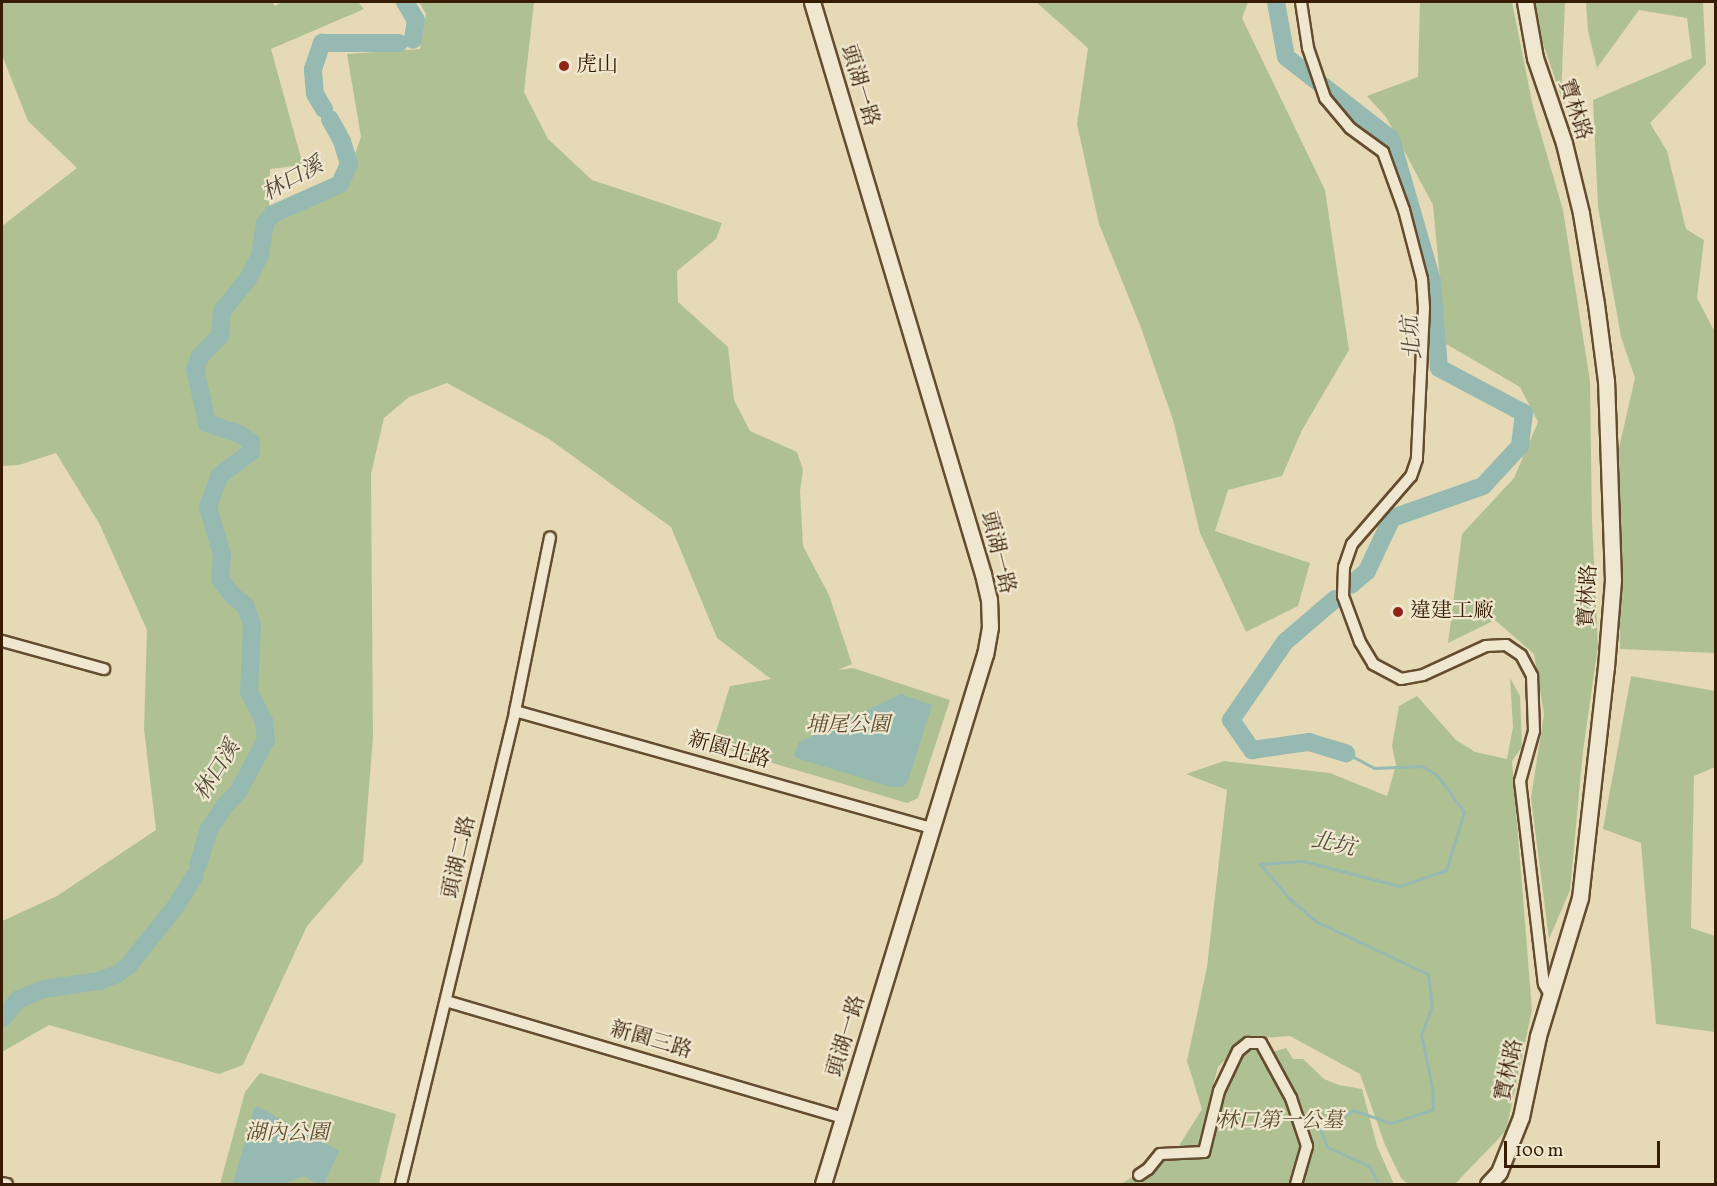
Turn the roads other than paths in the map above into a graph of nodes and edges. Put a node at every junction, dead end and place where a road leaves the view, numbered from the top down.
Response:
1 (812, 2) edge
2 (1302, 2) edge
3 (1525, 2) edge
4 (550, 537) dead end
5 (2, 641) edge
6 (104, 669) dead end
7 (515, 711) junction
8 (932, 828) junction
9 (1550, 995) junction
10 (446, 1001) junction
11 (844, 1118) junction
12 (1139, 1175) dead end
13 (2, 1183) edge
14 (7, 1185) edge
15 (401, 1185) edge
16 (824, 1185) edge
17 (1296, 1185) edge
18 (1488, 1185) edge

1 - 8 street, 頭湖一路
2 - 9 street
3 - 9 street, 寶林路
4 - 7 street, 頭湖二路
5 - 6 street
7 - 8 street, 新園北路
7 - 10 street, 頭湖二路
8 - 11 street, 頭湖一路
9 - 18 street, 寶林路
10 - 11 street, 新園三路
10 - 15 street, 頭湖二路
11 - 16 street, 頭湖一路
12 - 17 street
13 - 14 street

